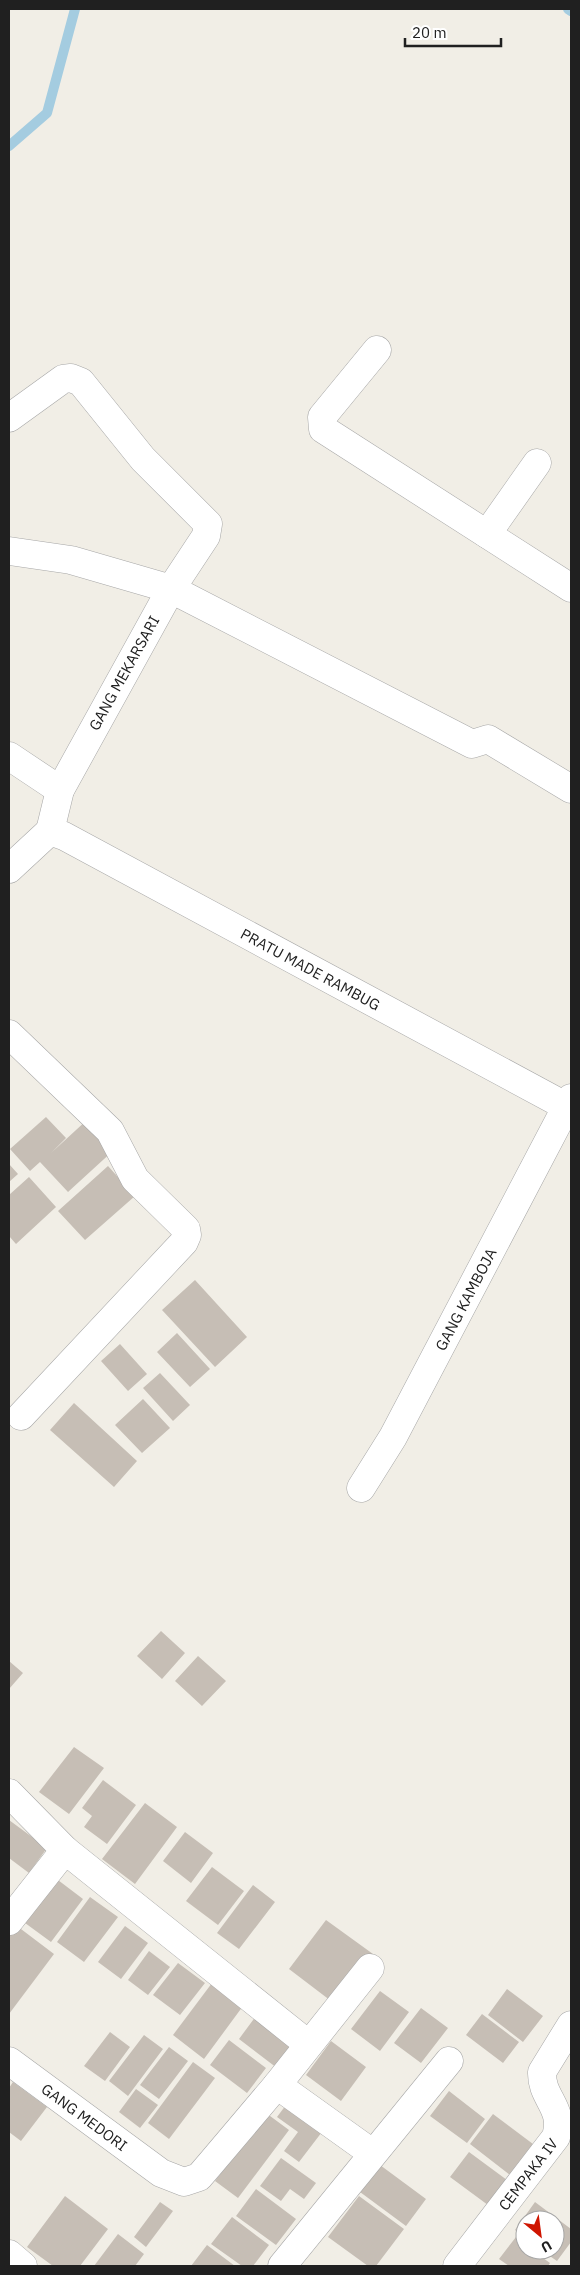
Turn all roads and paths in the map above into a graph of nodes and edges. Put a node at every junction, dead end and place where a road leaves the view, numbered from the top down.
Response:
1 (376, 350) dead end
2 (9, 418) edge
3 (537, 463) dead end
4 (487, 534) junction
5 (9, 551) edge
6 (571, 588) edge
7 (171, 589) junction
8 (9, 756) edge
9 (571, 789) edge
10 (60, 790) junction
11 (50, 831) junction
12 (9, 869) edge
13 (9, 1034) edge
14 (570, 1104) edge
15 (21, 1416) dead end
16 (360, 1488) dead end
17 (9, 1792) edge
18 (65, 1850) junction
19 (9, 1921) edge
20 (370, 1968) dead end
21 (571, 2025) edge
22 (308, 2044) junction
23 (449, 2060) dead end
24 (9, 2061) edge
25 (277, 2086) junction
26 (372, 2154) junction
27 (9, 2254) edge
28 (23, 2266) edge
29 (282, 2266) edge
30 (456, 2266) edge

1 - 4 street
2 - 7 street, GANG MEKARSARI
3 - 4 street
4 - 6 street
5 - 7 street
7 - 9 street
7 - 10 street, GANG MEKARSARI
8 - 10 street
10 - 11 street, GANG MEKARSARI
11 - 12 street
11 - 14 street, PRATU MADE RAMBUG
13 - 15 street
14 - 16 street, GANG KAMBOJA
17 - 18 street
18 - 19 street
18 - 22 street
20 - 22 street, GANG MEDORI
21 - 30 street, CEMPAKA IV
22 - 25 street, GANG MEDORI
23 - 26 street
24 - 25 street, GANG MEDORI
25 - 26 street
26 - 29 street
27 - 28 street

